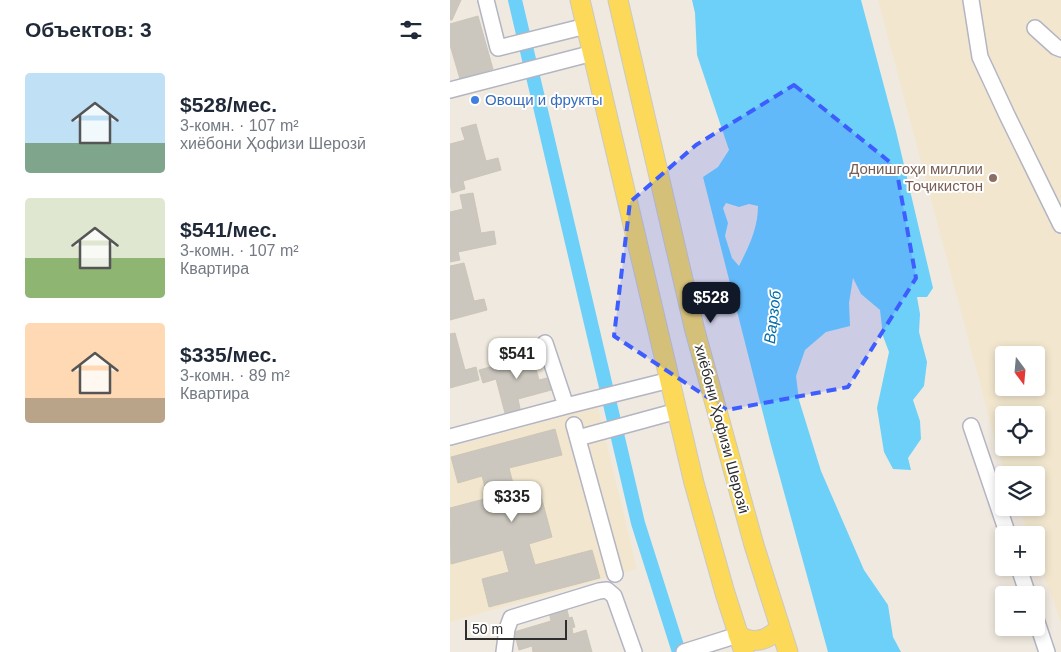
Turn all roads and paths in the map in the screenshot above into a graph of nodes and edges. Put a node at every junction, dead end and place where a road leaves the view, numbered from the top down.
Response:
1 (486, 0) edge
2 (580, 0) edge
3 (618, 0) edge
4 (971, 0) edge
5 (586, 26) junction
6 (1035, 28) dead end
7 (1061, 48) edge
8 (592, 53) junction
9 (450, 90) edge
10 (1061, 225) edge
11 (545, 343) dead end
12 (670, 380) junction
13 (566, 406) junction
14 (677, 411) junction
15 (971, 426) dead end
16 (450, 437) edge
17 (1005, 526) edge
18 (616, 574) dead end
19 (780, 627) junction
20 (1042, 636) edge
21 (741, 643) edge
22 (504, 652) edge
23 (634, 652) edge
24 (684, 652) edge
25 (788, 652) edge
26 (1048, 652) edge

1 - 5 street
2 - 5 main road
3 - 19 main road, хиёбони Ҳофизи Шерозӣ
4 - 10 street
5 - 8 main road
6 - 7 street
8 - 9 street
8 - 12 main road
11 - 13 street
12 - 13 street
12 - 14 main road
13 - 16 street
14 - 18 street
14 - 21 main road
15 - 17 street
19 - 21 main road
19 - 25 main road, хиёбони Ҳофизи Шерозӣ
20 - 26 street
21 - 24 street
22 - 23 street

